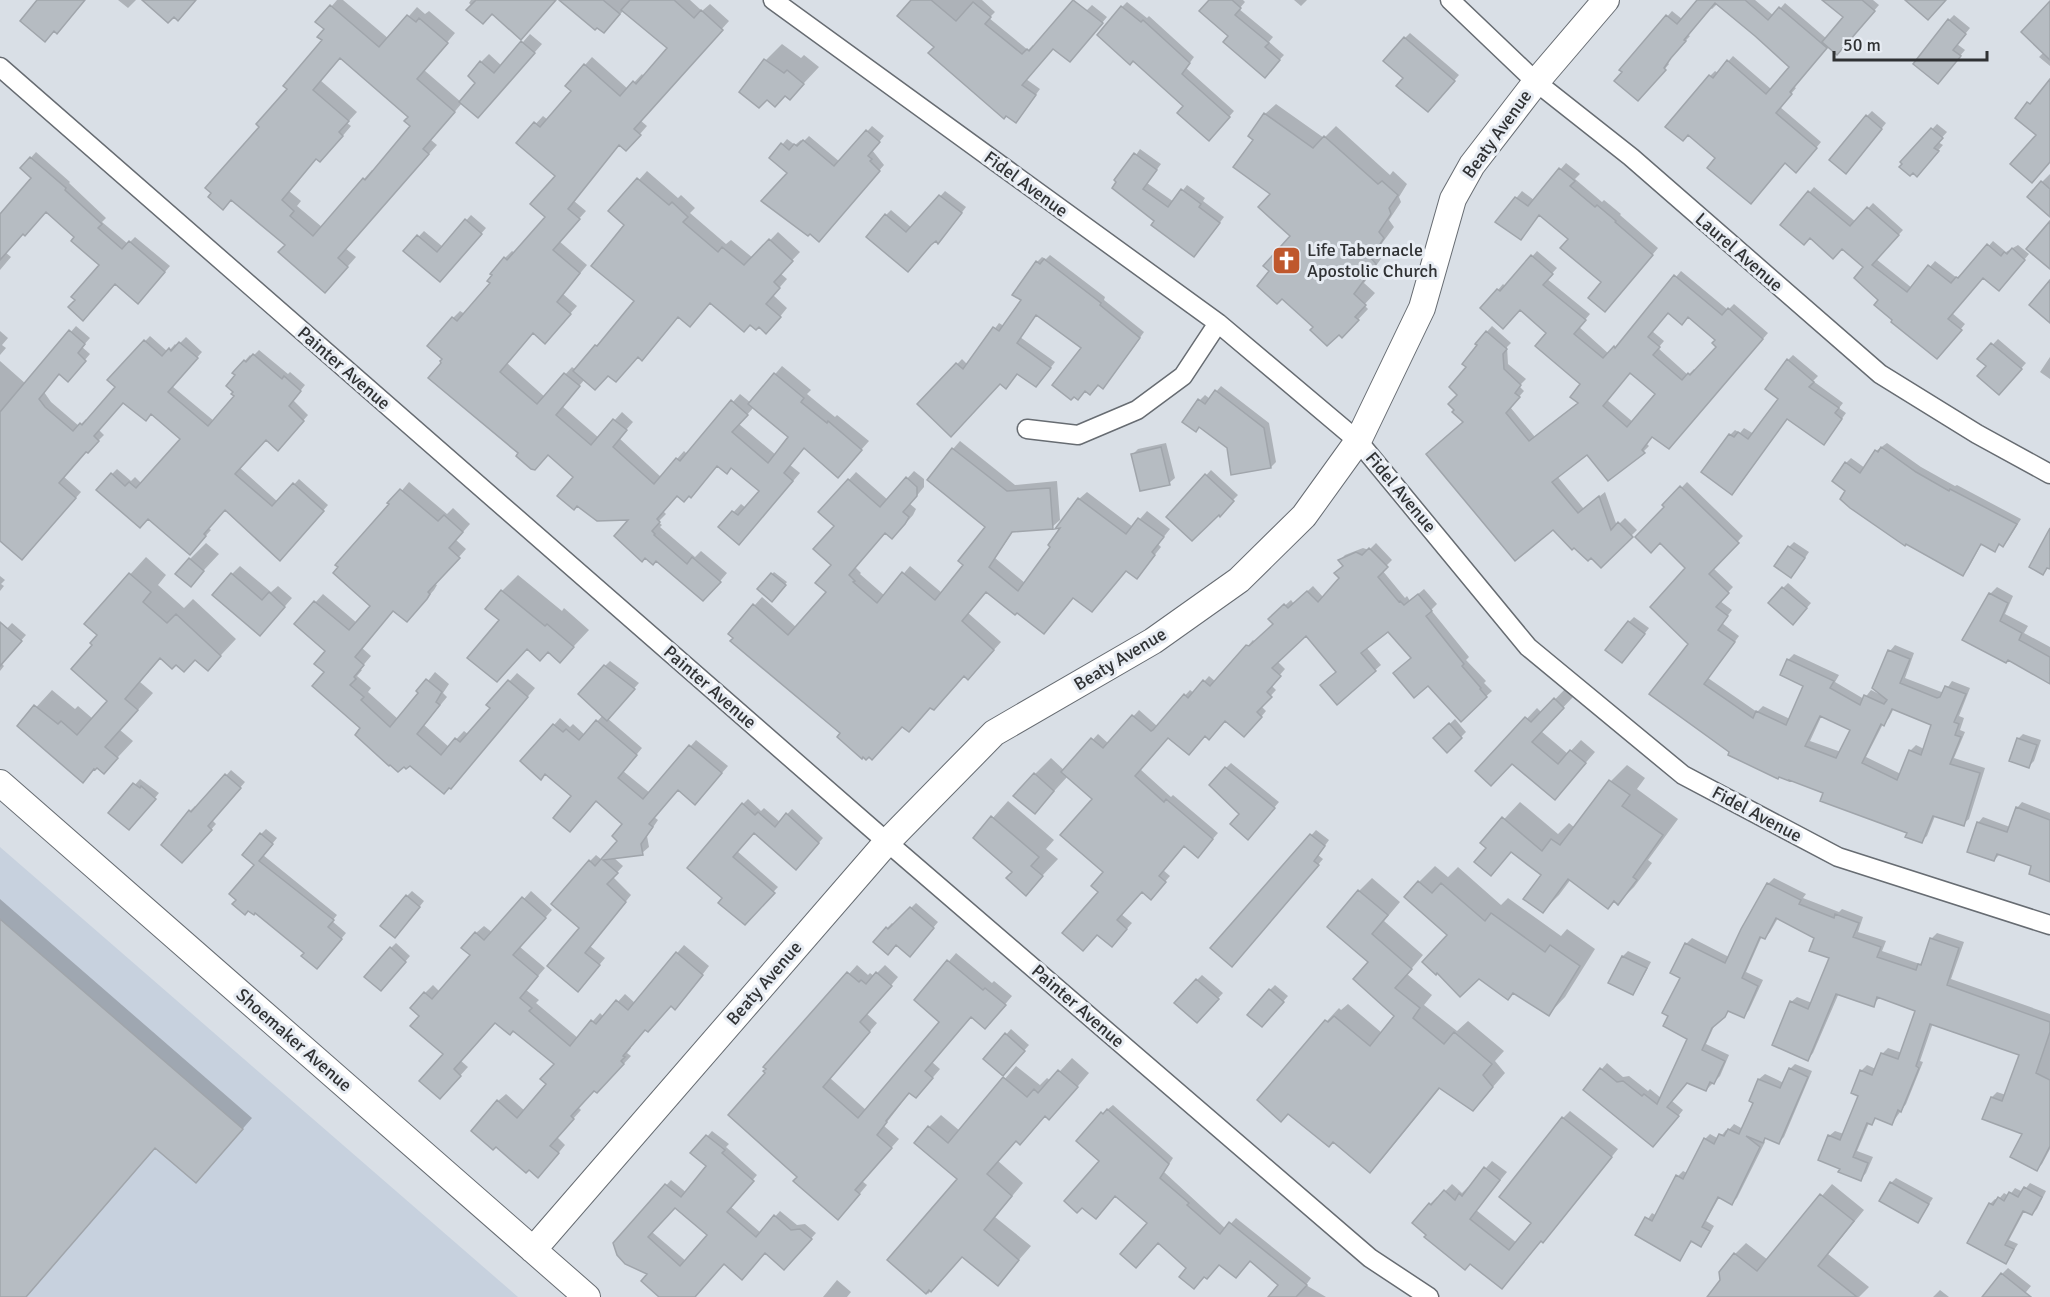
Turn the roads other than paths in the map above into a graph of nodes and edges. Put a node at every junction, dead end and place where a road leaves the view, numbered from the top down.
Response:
1 (773, 0) edge
2 (1450, 0) edge
3 (1606, 0) edge
4 (0, 67) edge
5 (1536, 82) junction
6 (1218, 323) junction
7 (1027, 429) dead end
8 (1358, 441) junction
9 (2050, 474) edge
10 (0, 783) edge
11 (887, 842) junction
12 (2050, 925) edge
13 (533, 1250) junction
14 (587, 1297) edge
15 (1429, 1297) edge

1 - 6 street, Fidel Avenue
2 - 5 street, Laurel Avenue
3 - 5 street, Beaty Avenue
4 - 11 street, Painter Avenue
5 - 8 street, Beaty Avenue
5 - 9 street, Laurel Avenue
6 - 7 street
6 - 8 street, Fidel Avenue
8 - 11 street, Beaty Avenue
8 - 12 street, Fidel Avenue
10 - 13 street, Shoemaker Avenue
11 - 13 street, Beaty Avenue
11 - 15 street, Painter Avenue
13 - 14 street, Shoemaker Avenue

